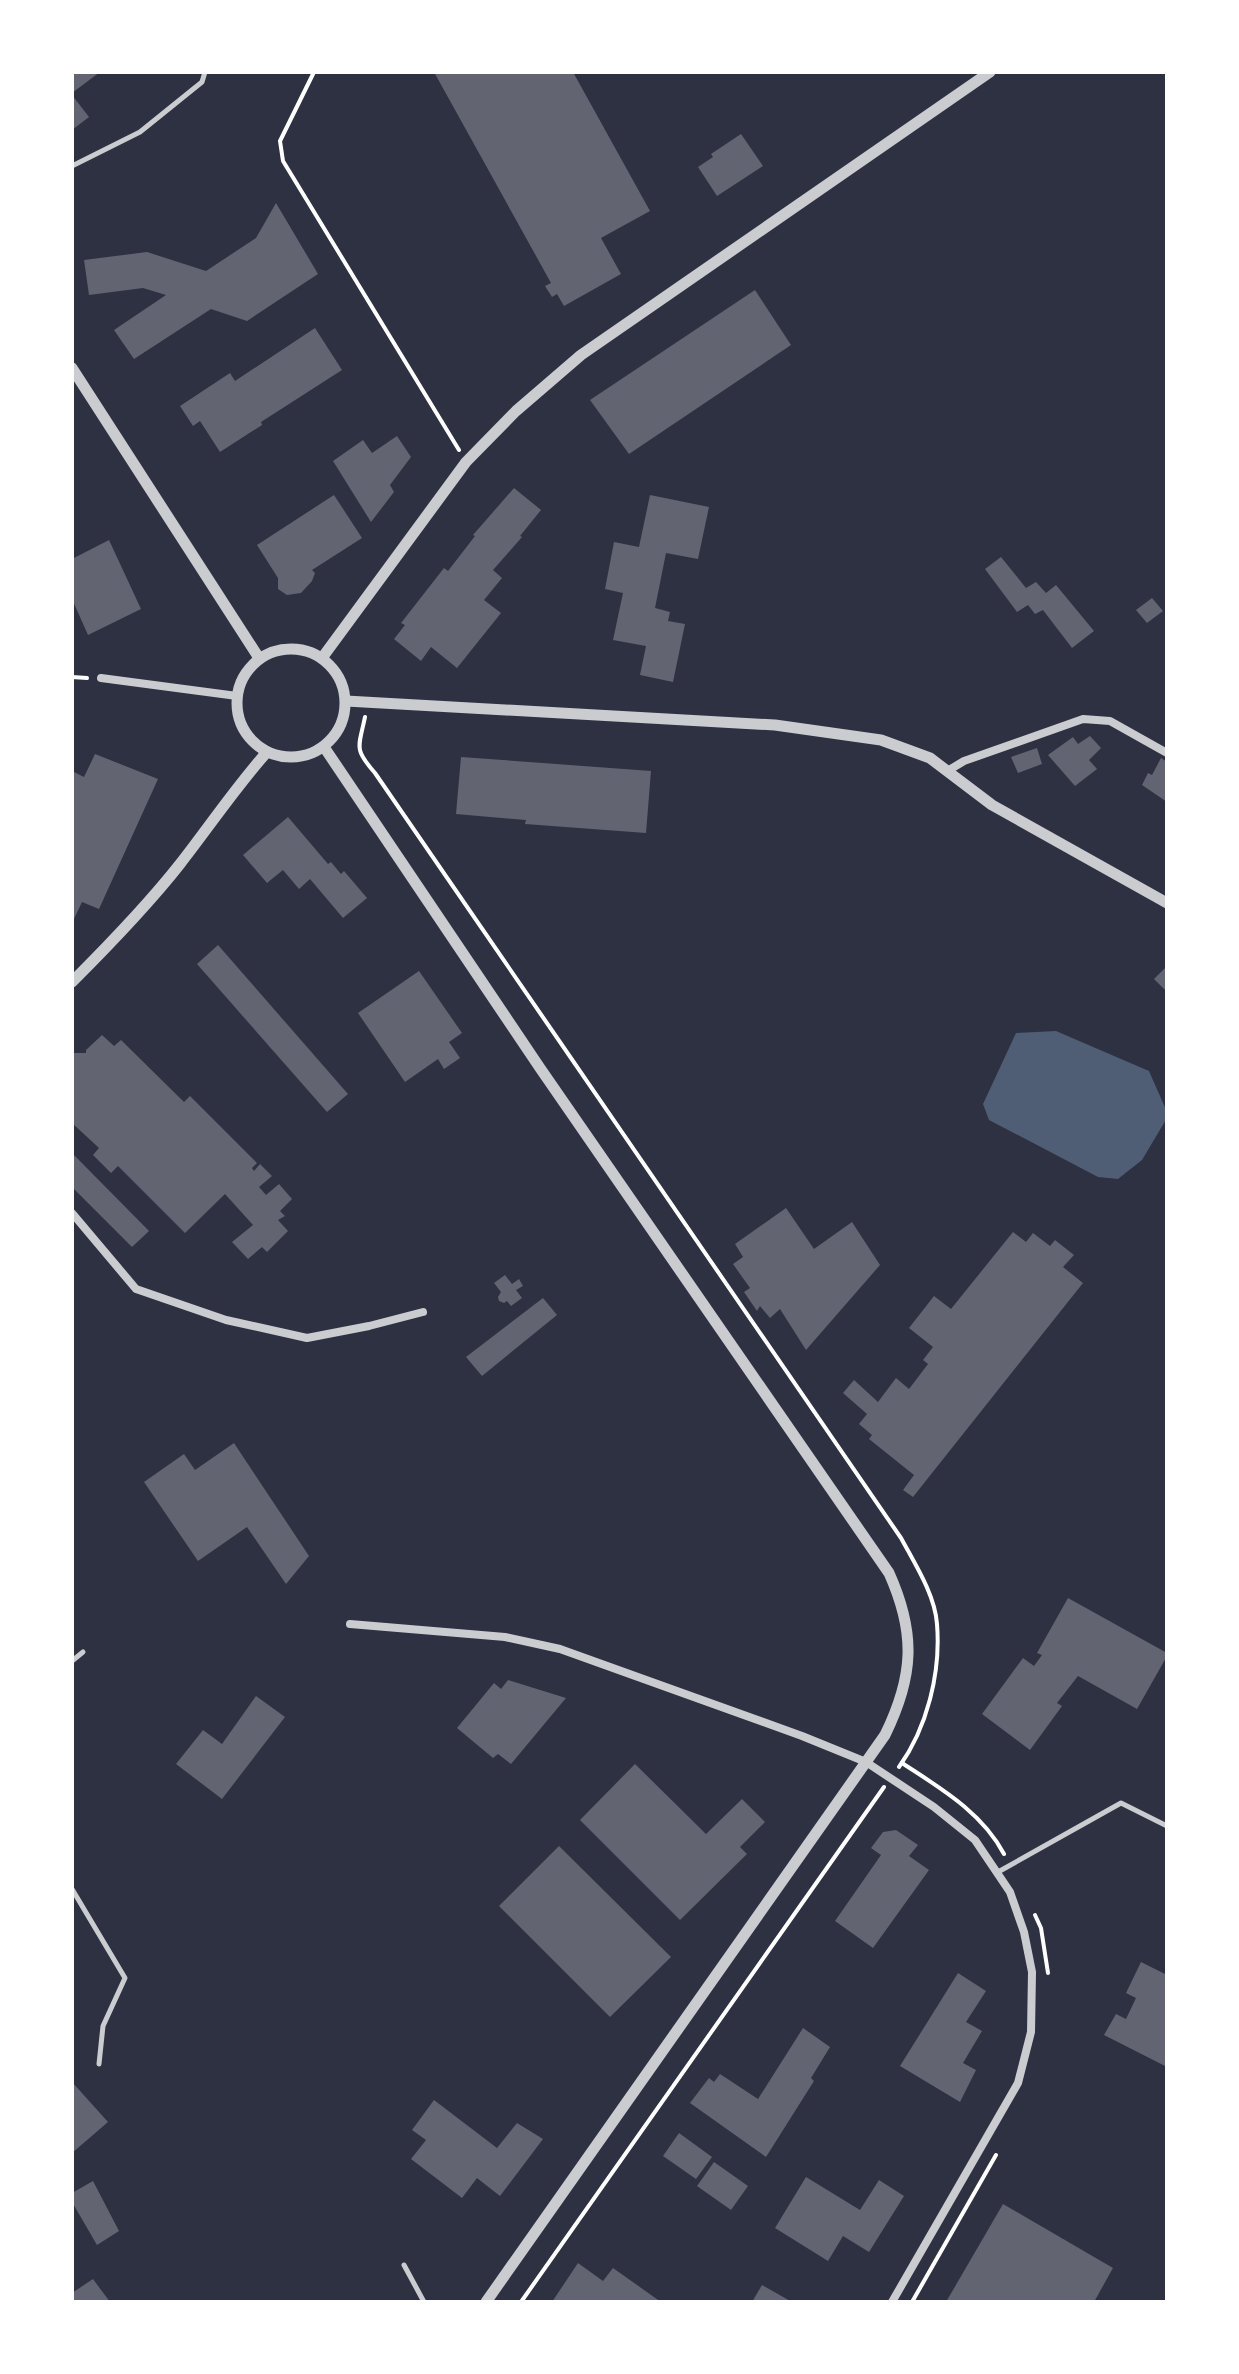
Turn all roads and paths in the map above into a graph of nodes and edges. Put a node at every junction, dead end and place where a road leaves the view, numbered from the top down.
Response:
1 (205, 72) edge
2 (314, 72) edge
3 (990, 72) edge
4 (72, 166) edge
5 (72, 368) edge
6 (466, 462) junction
7 (259, 658) junction
8 (322, 658) junction
9 (101, 678) dead end
10 (237, 696) junction
11 (346, 701) junction
12 (365, 717) dead end
13 (324, 747) junction
14 (267, 752) junction
15 (1167, 753) edge
16 (949, 770) junction
17 (1167, 903) edge
18 (72, 982) edge
19 (72, 1213) edge
20 (423, 1312) dead end
21 (350, 1624) dead end
22 (83, 1652) dead end
23 (72, 1661) edge
24 (866, 1762) junction
25 (902, 1763) junction
26 (891, 1779) junction
27 (1167, 1826) edge
28 (1010, 1865) junction
29 (997, 1873) junction
30 (72, 1889) edge
31 (1030, 1904) dead end
32 (1048, 1977) dead end
33 (99, 2064) dead end
34 (998, 2151) dead end
35 (404, 2265) dead end
36 (424, 2302) edge
37 (486, 2302) edge
38 (521, 2302) edge
39 (892, 2302) edge
40 (912, 2302) edge

1 - 4 lane
2 - 6 path
3 - 6 street
5 - 7 street
6 - 8 street
7 - 8 street
7 - 10 street
8 - 11 street
9 - 10 street
10 - 14 street
11 - 13 street
11 - 16 street
12 - 25 path
13 - 14 street
13 - 24 street
14 - 18 street
15 - 16 street
16 - 17 street
19 - 20 street
21 - 24 street
22 - 23 lane
24 - 26 street
24 - 37 street
25 - 26 path
25 - 28 path
26 - 29 street
26 - 38 path
27 - 28 lane
28 - 29 lane
29 - 39 street
30 - 33 lane
31 - 32 path
34 - 40 path
35 - 36 lane

